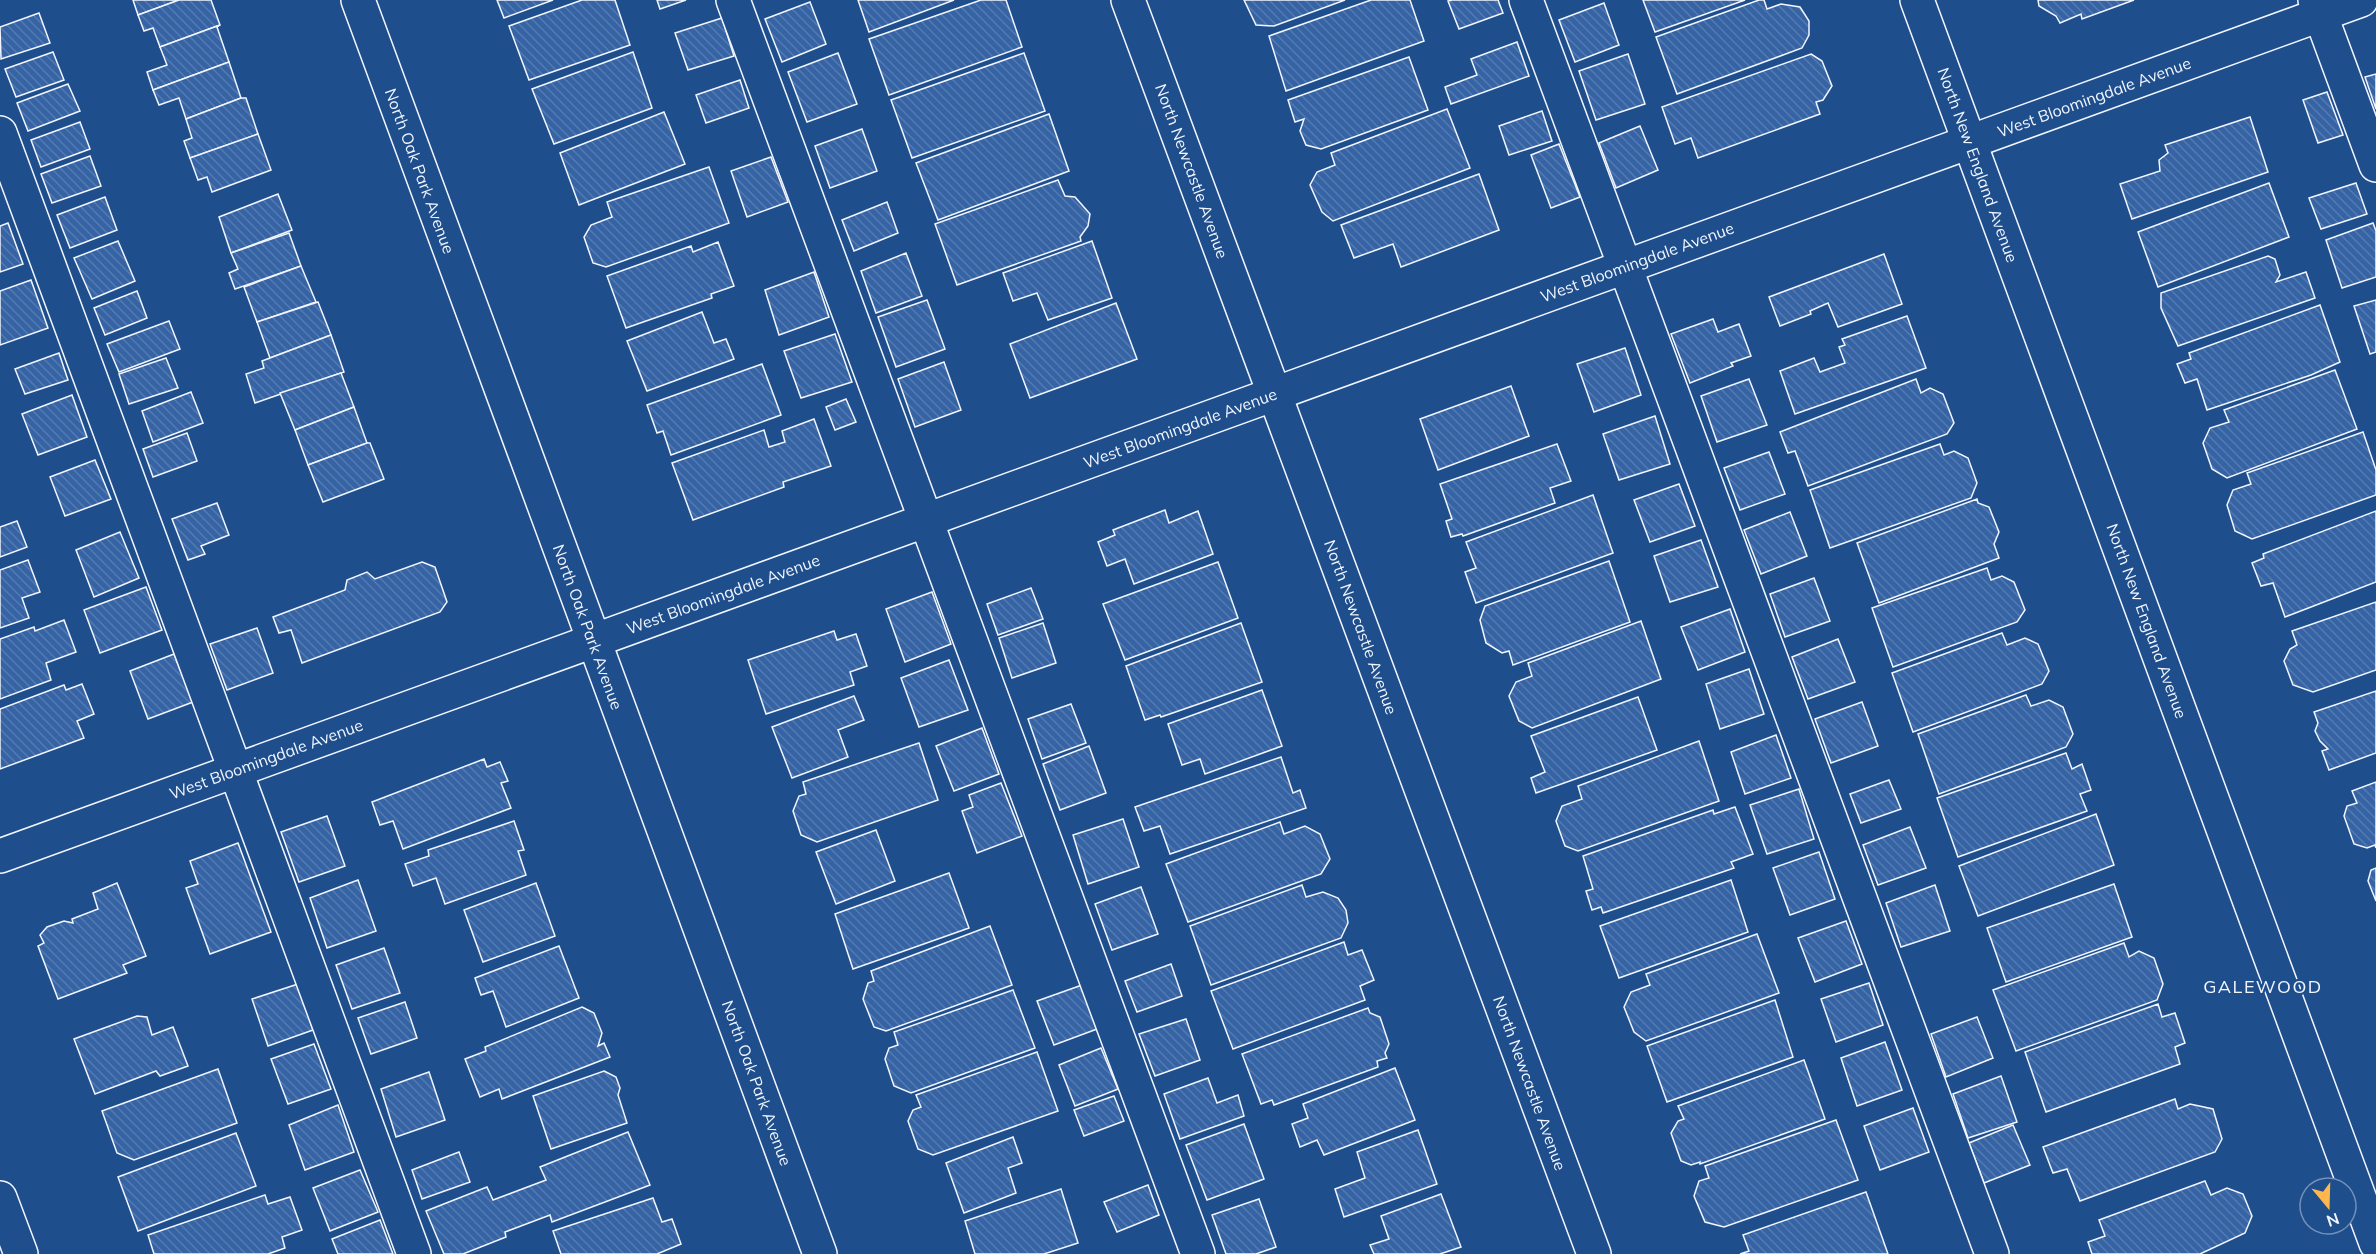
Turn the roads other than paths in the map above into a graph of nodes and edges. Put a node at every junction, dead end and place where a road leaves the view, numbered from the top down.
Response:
1 (358, 0) edge
2 (733, 0) edge
3 (1128, 0) edge
4 (1526, 0) edge
5 (1917, 0) edge
6 (2361, 0) edge
7 (2318, 7) edge
8 (0, 133) edge
9 (1970, 142) junction
10 (2376, 165) edge
11 (1625, 267) junction
12 (1275, 394) junction
13 (924, 521) junction
14 (593, 640) junction
15 (235, 770) junction
16 (0, 856) edge
17 (0, 1198) edge
18 (2376, 1243) edge
19 (21, 1254) edge
20 (414, 1254) edge
21 (820, 1254) edge
22 (1198, 1254) edge
23 (1594, 1254) edge
24 (1992, 1254) edge

1 - 14 street, North Oak Park Avenue
2 - 13 street
3 - 12 street, North Newcastle Avenue
4 - 11 street
5 - 9 street, North New England Avenue
6 - 7 street, West Bloomingdale Avenue
7 - 9 street, West Bloomingdale Avenue
7 - 10 street
8 - 15 street
9 - 11 street, West Bloomingdale Avenue
9 - 18 street, North New England Avenue
11 - 12 street, West Bloomingdale Avenue
11 - 24 street
12 - 13 street, West Bloomingdale Avenue
12 - 23 street, North Newcastle Avenue
13 - 14 street, West Bloomingdale Avenue
13 - 22 street
14 - 15 street, West Bloomingdale Avenue
14 - 21 street, North Oak Park Avenue
15 - 16 street, West Bloomingdale Avenue
15 - 20 street
17 - 19 street

